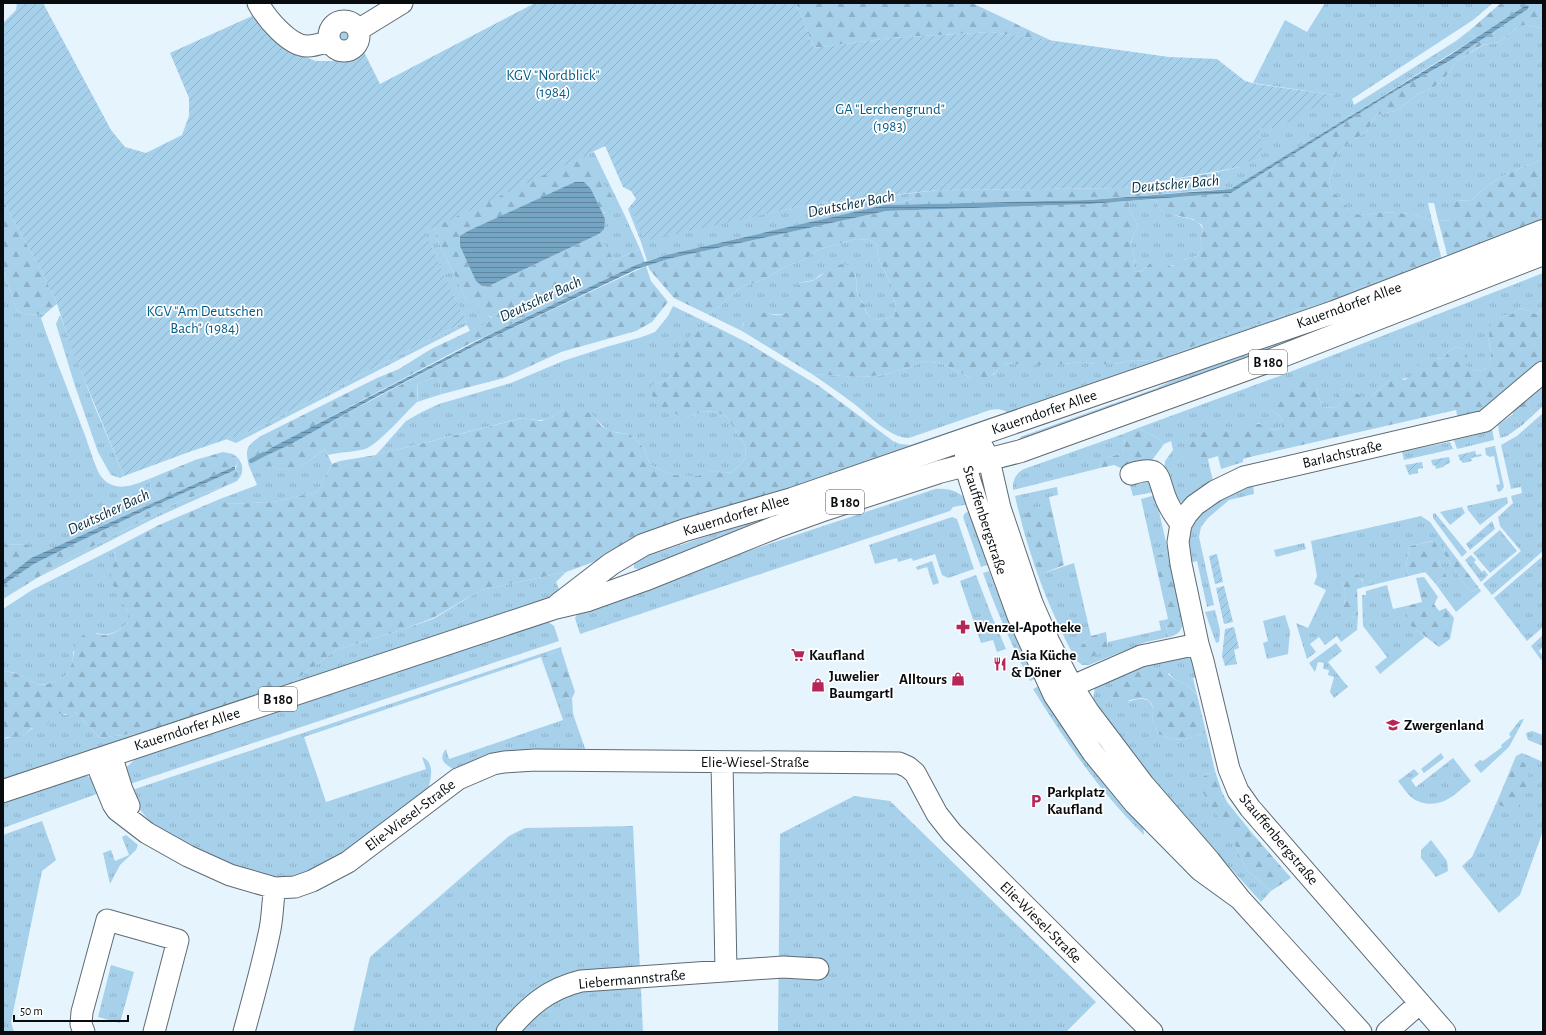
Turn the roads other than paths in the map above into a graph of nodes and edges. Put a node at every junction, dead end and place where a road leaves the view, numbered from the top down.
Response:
1 (258, 3) edge
2 (402, 3) edge
3 (1543, 231) edge
4 (1543, 254) edge
5 (1543, 372) edge
6 (970, 438) junction
7 (989, 460) junction
8 (965, 465) junction
9 (1131, 474) dead end
10 (1181, 524) junction
11 (1181, 564) joint
12 (554, 608) junction
13 (1198, 644) junction
14 (1063, 690) junction
15 (103, 757) junction
16 (722, 762) junction
17 (3, 791) edge
18 (275, 888) junction
19 (818, 969) dead end
20 (726, 971) junction
21 (1420, 1004) junction
22 (84, 1032) edge
23 (154, 1032) edge
24 (244, 1032) edge
25 (507, 1032) edge
26 (1152, 1032) edge
27 (1361, 1032) edge
28 (1387, 1032) edge
29 (1445, 1032) edge

1 - 2 street
3 - 6 main road, Kauerndorfer Allee / B 180
4 - 7 main road, Kauerndorfer Allee / B 180
5 - 10 street, Barlachstraße
6 - 7 street, Stauffenbergstraße
6 - 8 street, Stauffenbergstraße
6 - 12 main road, Kauerndorfer Allee / B 180
7 - 8 main road, Kauerndorfer Allee / B 180
7 - 14 street, Stauffenbergstraße
8 - 12 main road, Kauerndorfer Allee / B 180
8 - 14 street, Stauffenbergstraße
9 - 10 street
10 - 11 street, Barlachstraße
11 - 13 street, Stauffenbergstraße
12 - 15 main road, Kauerndorfer Allee / B 180
13 - 14 street
13 - 21 street, Stauffenbergstraße
14 - 27 street, Stauffenbergstraße
15 - 17 main road, Kauerndorfer Allee / B 180
15 - 18 street, Elie-Wiesel-Straße
16 - 18 street, Elie-Wiesel-Straße
16 - 20 street
16 - 26 street, Elie-Wiesel-Straße
18 - 24 street
19 - 20 street, Liebermannstraße
20 - 25 street, Liebermannstraße
21 - 28 street
21 - 29 street, Stauffenbergstraße
22 - 23 street

